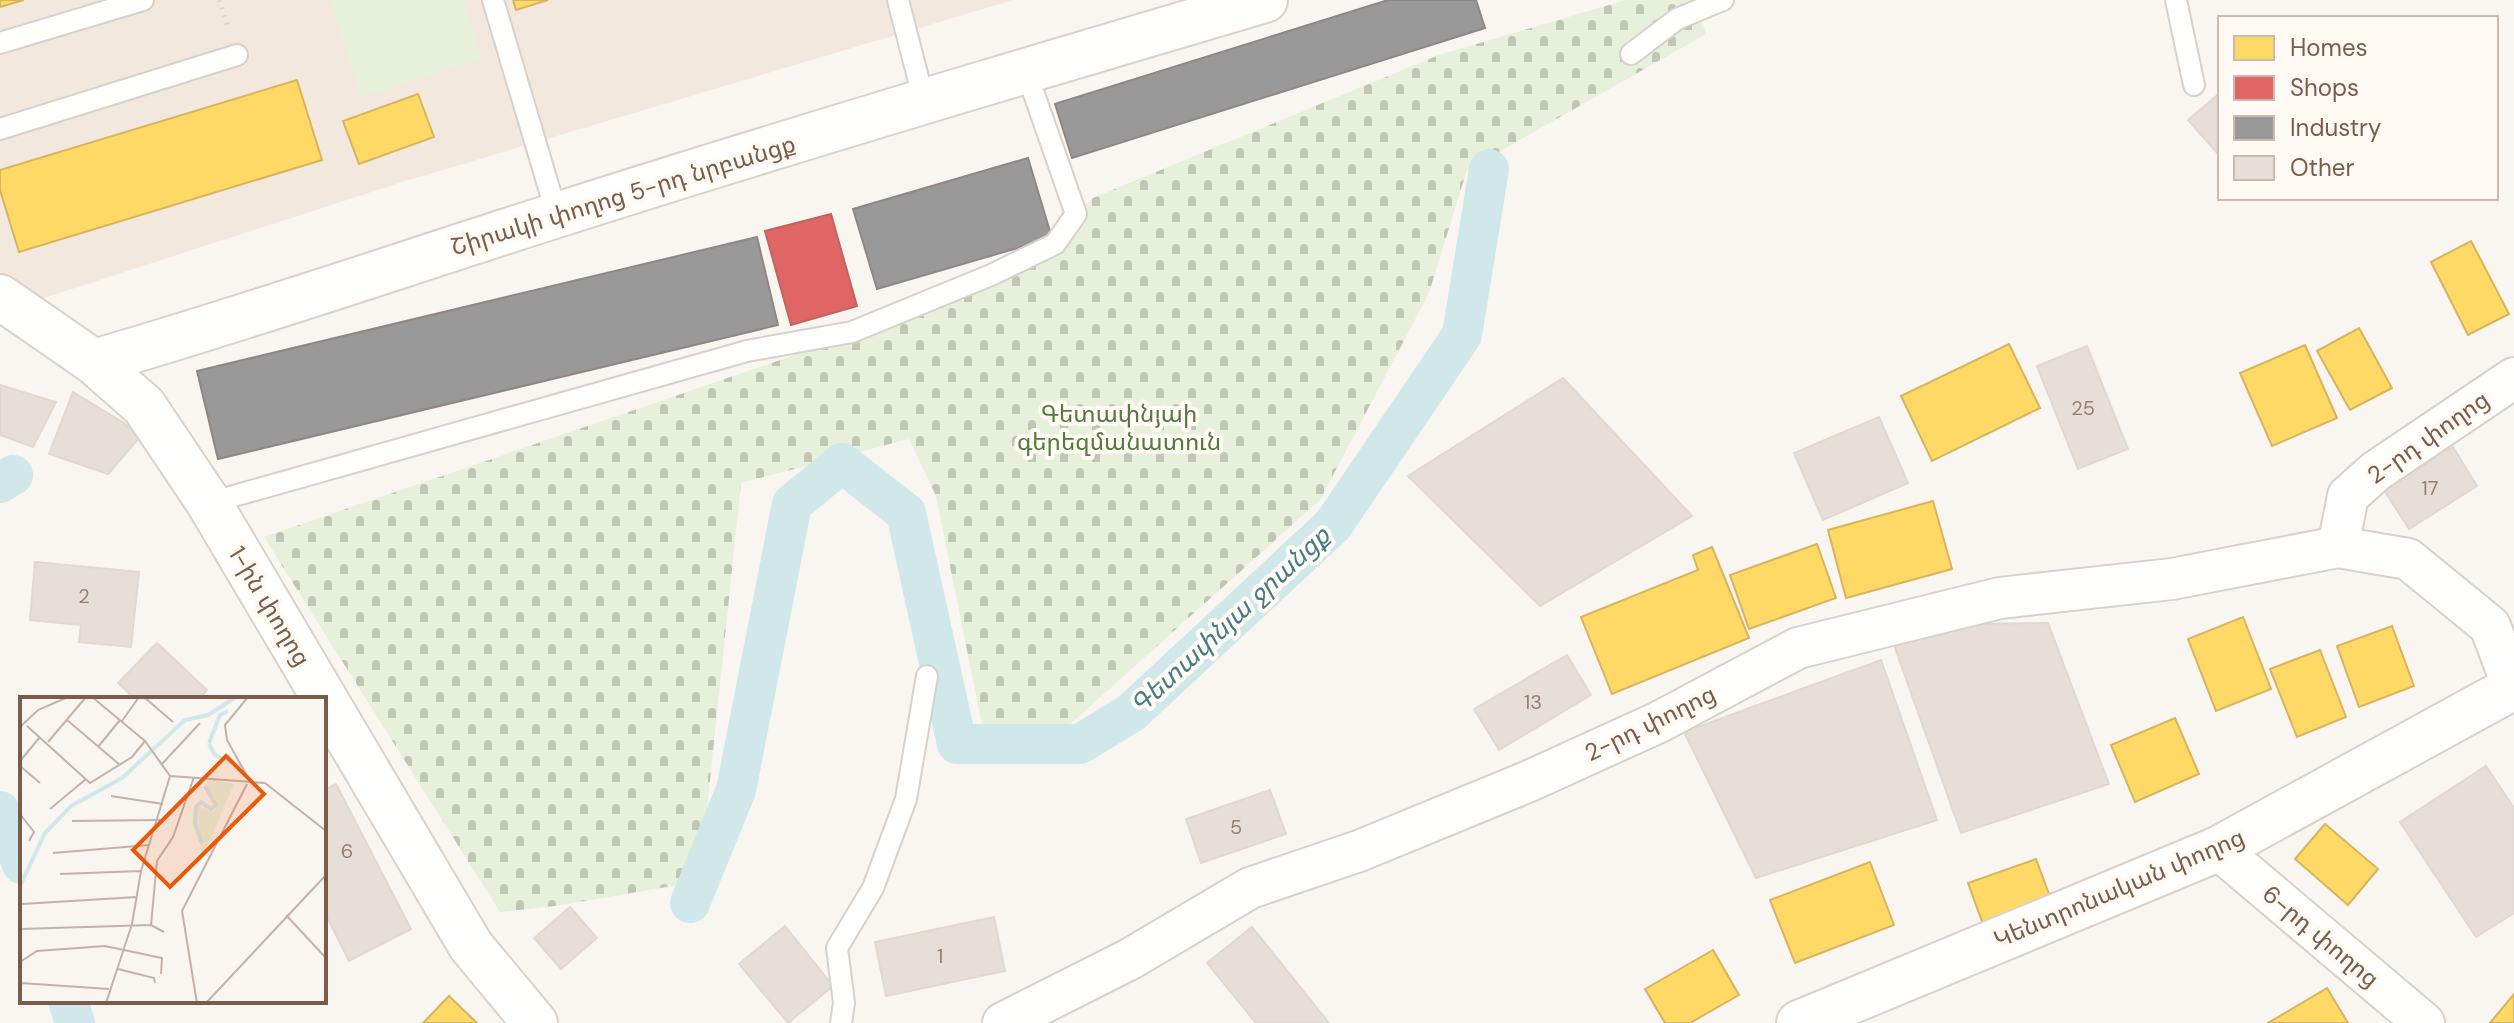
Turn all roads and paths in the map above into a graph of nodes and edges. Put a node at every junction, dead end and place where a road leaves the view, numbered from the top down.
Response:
1 (143, 0) edge
2 (493, 0) edge
3 (898, 0) edge
4 (1265, 0) edge
5 (1723, 0) edge
6 (2176, 0) edge
7 (0, 43) edge
8 (1631, 54) dead end
9 (237, 55) dead end
10 (1026, 71) junction
11 (2194, 85) dead end
12 (924, 101) junction
13 (0, 129) edge
14 (557, 215) junction
15 (6, 311) edge
16 (94, 362) junction
17 (2514, 378) edge
18 (209, 503) junction
19 (2338, 547) junction
20 (927, 676) dead end
21 (2514, 687) edge
22 (324, 697) edge
23 (326, 701) edge
24 (2218, 849) junction
25 (535, 1023) edge
26 (841, 1023) edge
27 (1003, 1023) edge
28 (1799, 1023) edge
29 (2424, 1023) edge

1 - 7 lane
2 - 14 lane
3 - 12 lane
4 - 10 main road, Շիրակի փողոց 5-րդ նրբանցք
5 - 8 lane
6 - 11 lane
9 - 13 lane
10 - 12 main road, Շիրակի փողոց 5-րդ նրբանցք
10 - 18 lane
12 - 14 main road, Շիրակի փողոց 5-րդ նրբանցք
14 - 16 main road, Շիրակի փողոց 5-րդ նրբանցք
15 - 16 main road
16 - 18 main road, 1-ին փողոց
17 - 19 street, 2-րդ փողոց
18 - 22 main road, 1-ին փողոց
19 - 21 street, 2-րդ փողոց
19 - 27 street, 2-րդ փողոց
20 - 26 lane
21 - 24 main road, Կենտրոնական փողոց
23 - 25 main road, 1-ին փողոց
24 - 28 main road, Կենտրոնական փողոց
24 - 29 street, 6-րդ փողոց

